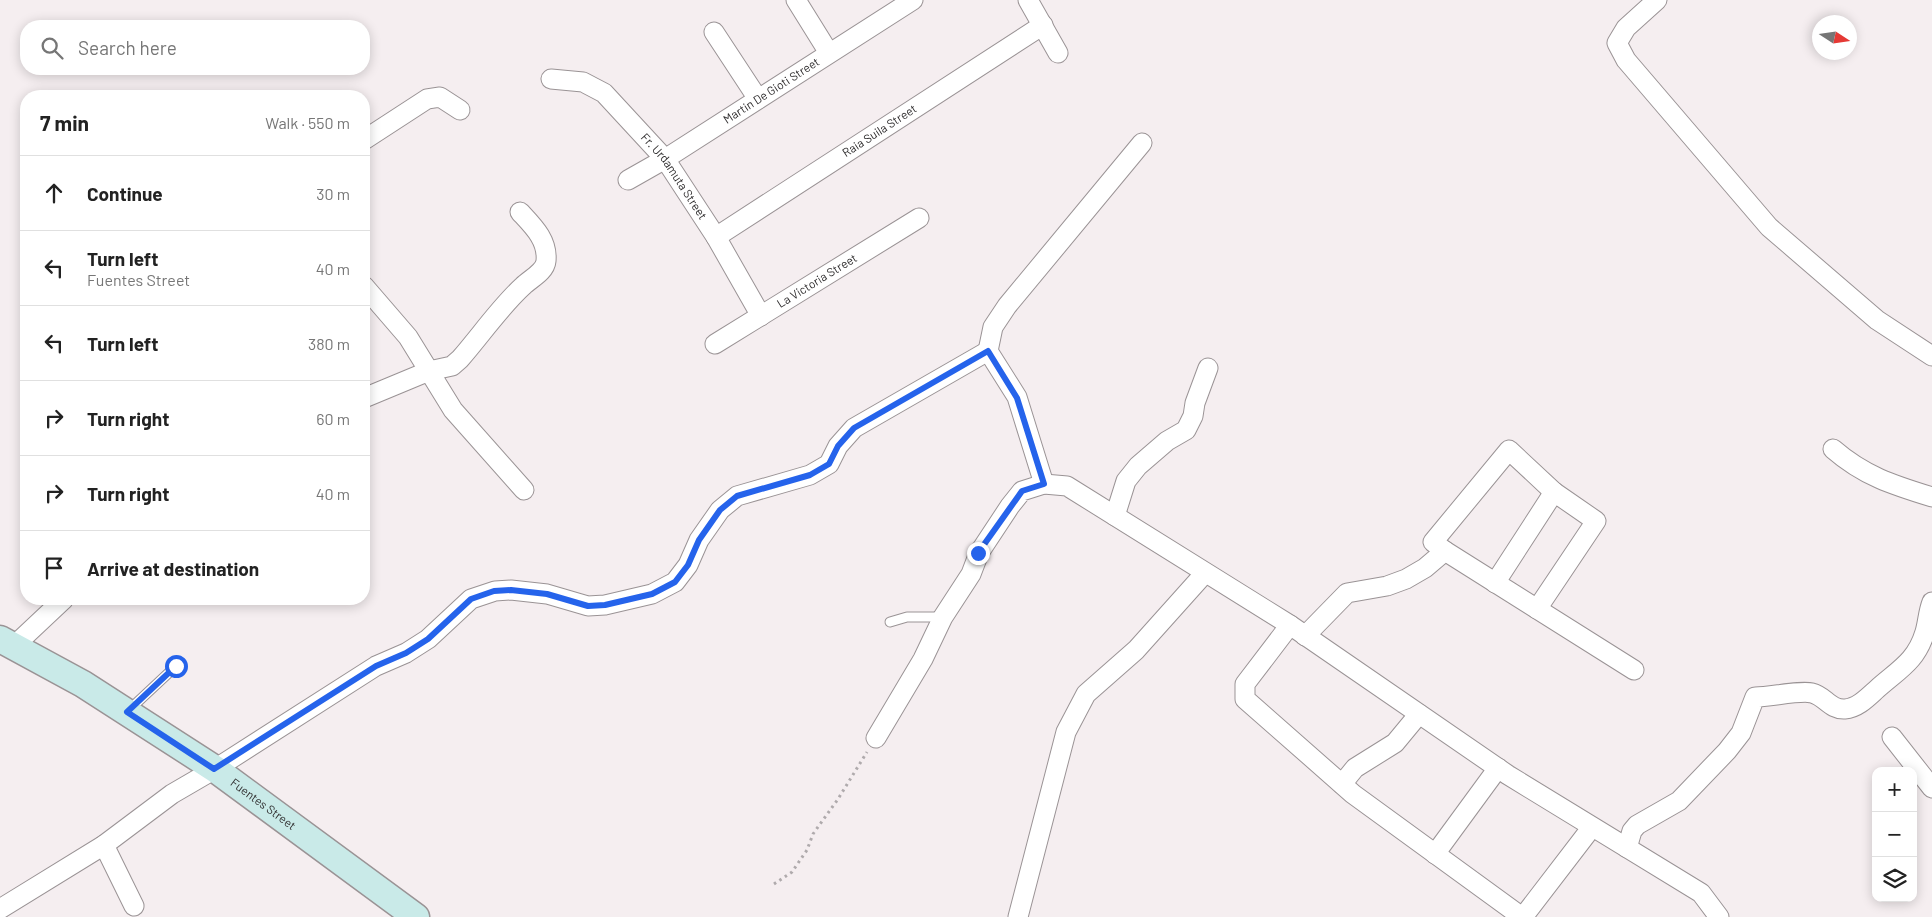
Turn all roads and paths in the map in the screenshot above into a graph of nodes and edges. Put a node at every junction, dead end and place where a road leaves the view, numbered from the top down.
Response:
1 (796, 0) edge
2 (1028, 0) edge
3 (1657, 0) edge
4 (910, 1) edge
5 (1042, 24) junction
6 (714, 32) dead end
7 (1058, 53) dead end
8 (829, 54) junction
9 (551, 79) dead end
10 (758, 99) junction
11 (460, 110) dead end
12 (370, 136) edge
13 (1142, 144) dead end
14 (665, 159) junction
15 (628, 180) dead end
16 (520, 212) dead end
17 (919, 218) dead end
18 (716, 237) junction
19 (370, 293) edge
20 (760, 316) junction
21 (715, 344) dead end
22 (988, 351) junction
23 (1932, 356) edge
24 (1208, 368) dead end
25 (429, 371) junction
26 (370, 396) edge
27 (1833, 449) dead end
28 (1044, 484) junction
29 (524, 490) dead end
30 (1554, 492) junction
31 (1932, 497) edge
32 (1115, 516) junction
33 (1444, 551) junction
34 (1205, 573) junction
35 (1495, 583) junction
36 (1932, 602) edge
37 (56, 605) edge
38 (1537, 609) junction
39 (943, 617) junction
40 (890, 622) dead end
41 (1290, 625) junction
42 (1305, 636) junction
43 (7, 642) edge
44 (176, 666) dead end
45 (1634, 670) dead end
46 (127, 712) junction
47 (1419, 714) junction
48 (1892, 737) dead end
49 (876, 738) joint
50 (1498, 768) junction
51 (214, 769) junction
52 (1342, 784) junction
53 (1932, 788) edge
54 (1592, 827) junction
55 (104, 845) junction
56 (1628, 848) junction
57 (1435, 854) junction
58 (774, 884) dead end
59 (134, 906) dead end
60 (0, 909) edge
61 (416, 917) edge
62 (1018, 917) edge
63 (1522, 917) edge
64 (1719, 917) edge

1 - 8 street
2 - 5 street
3 - 23 street
4 - 8 street, Martin De Gioti Street
5 - 7 street
5 - 18 street, Raia Suila Street
6 - 10 street
8 - 10 street, Martin De Gioti Street
9 - 14 street, Fr. Urdamuta Street
10 - 14 street, Martin De Gioti Street
11 - 12 street
13 - 22 street
14 - 15 street, Martin De Gioti Street
14 - 18 street, Fr. Urdamuta Street
16 - 25 street
17 - 20 street, La Victoria Street
18 - 20 street, Fr. Urdamuta Street
19 - 25 street
20 - 21 street, La Victoria Street
22 - 28 street
22 - 51 street
24 - 32 street
25 - 26 street
25 - 29 street
27 - 31 street
28 - 32 street
28 - 39 street
30 - 33 street
30 - 35 street
30 - 38 street
32 - 34 street
33 - 35 street
33 - 42 street
34 - 41 street
34 - 62 street
35 - 38 street
36 - 56 street
37 - 43 street
38 - 45 street
39 - 40 lane
39 - 49 street
41 - 42 street
41 - 52 street
42 - 47 street
43 - 46 street, Fuentes Street
44 - 46 lane
46 - 51 street, Fuentes Street
47 - 50 street
47 - 52 street
48 - 53 street
49 - 58 path
50 - 54 street
50 - 57 street
51 - 55 street
51 - 61 street, Fuentes Street
52 - 57 street
54 - 56 street
54 - 63 street
55 - 59 street
55 - 60 street
56 - 64 street
57 - 63 street

